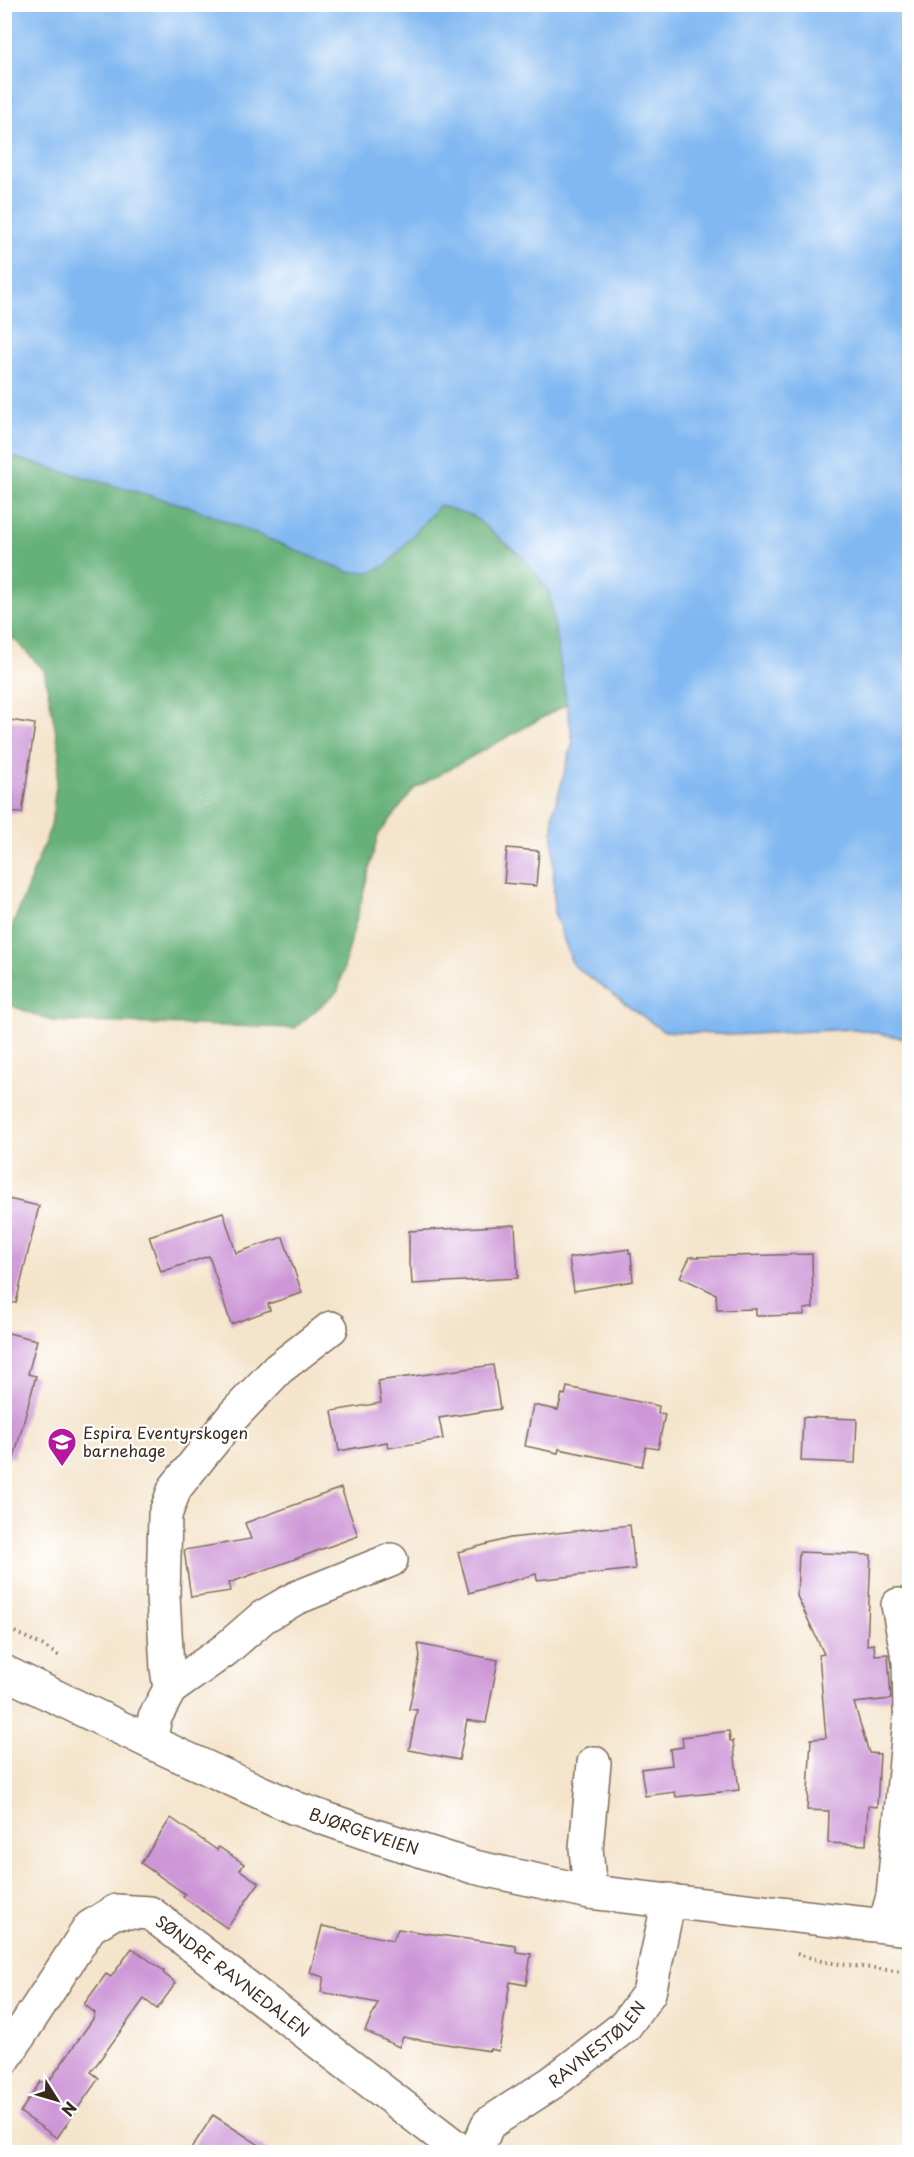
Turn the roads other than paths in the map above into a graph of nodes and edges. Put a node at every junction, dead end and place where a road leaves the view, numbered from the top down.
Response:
1 (331, 1328) dead end
2 (391, 1560) dead end
3 (898, 1605) dead end
4 (4, 1672) edge
5 (170, 1689) junction
6 (909, 1710) edge
7 (909, 1719) edge
8 (150, 1742) junction
9 (594, 1763) dead end
10 (590, 1892) junction
11 (669, 1900) junction
12 (897, 1927) edge
13 (4, 2059) edge
14 (470, 2151) edge

1 - 5 street
2 - 5 street
3 - 6 street
4 - 8 street, BJØRGEVEIEN
5 - 8 street
7 - 12 street, BJØRGEVEIEN
8 - 10 street, BJØRGEVEIEN
9 - 10 street
10 - 11 street, BJØRGEVEIEN
11 - 12 street, BJØRGEVEIEN
11 - 14 street, RAVNESTØLEN
13 - 14 street, SØNDRE RAVNEDALEN

